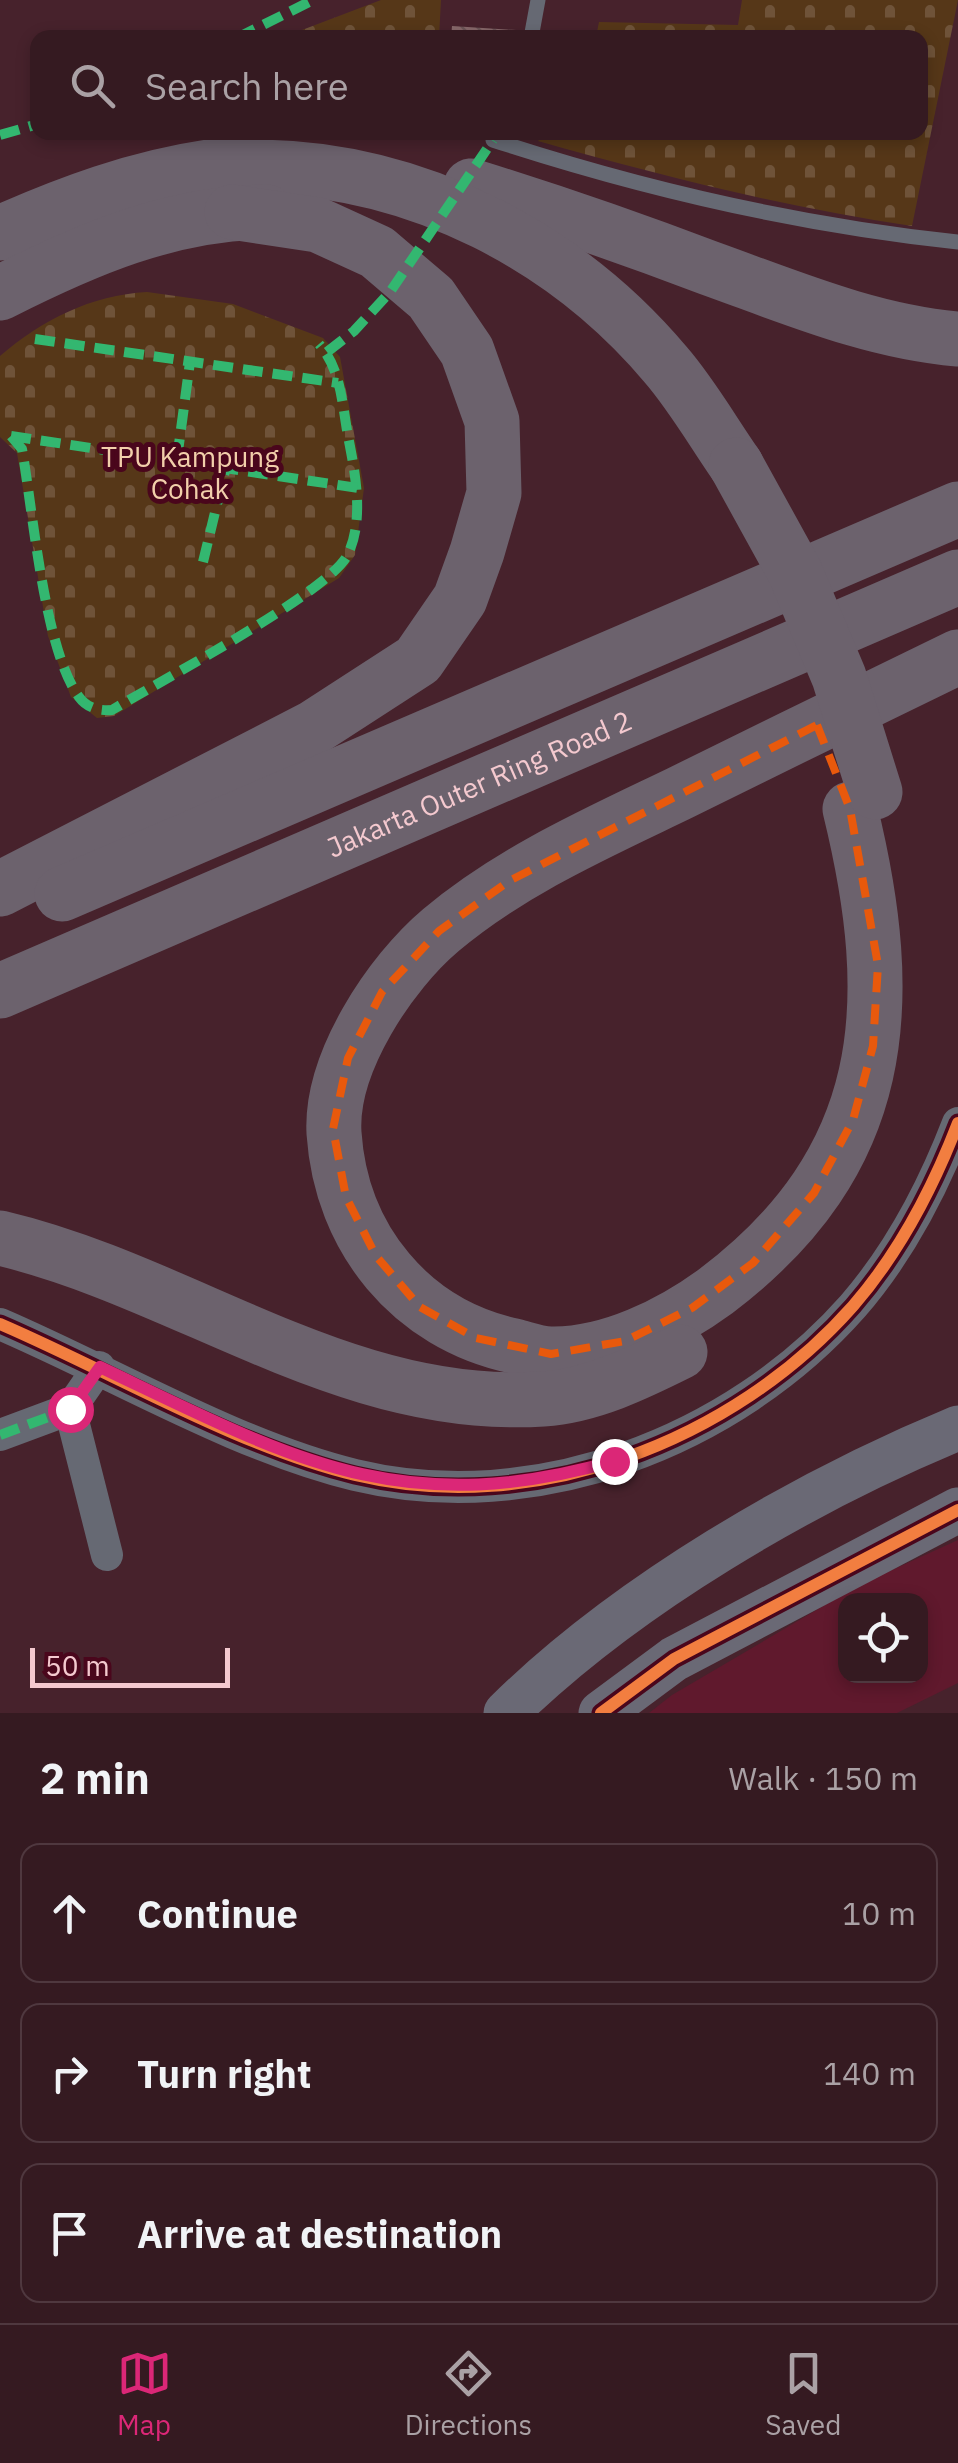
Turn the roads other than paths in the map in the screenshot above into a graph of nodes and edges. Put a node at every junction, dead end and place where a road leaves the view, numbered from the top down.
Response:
1 (538, 0) edge
2 (532, 30) edge
3 (493, 140) edge
4 (310, 168) junction
5 (232, 212) junction
6 (0, 233) edge
7 (958, 242) edge
8 (0, 293) edge
9 (958, 340) edge
10 (720, 474) junction
11 (958, 510) edge
12 (958, 577) edge
13 (958, 657) edge
14 (863, 801) junction
15 (0, 889) edge
16 (0, 921) edge
17 (0, 991) edge
18 (958, 1123) edge
19 (0, 1238) edge
20 (0, 1324) edge
21 (100, 1367) junction
22 (70, 1409) junction
23 (958, 1428) edge
24 (0, 1434) edge
25 (958, 1510) edge
26 (107, 1555) dead end
27 (506, 1713) edge
28 (601, 1713) edge

1 - 2 lane
3 - 7 lane
4 - 6 highway
4 - 9 highway
4 - 10 highway
5 - 8 highway
5 - 10 highway
5 - 15 highway
10 - 14 highway
11 - 16 highway
12 - 17 highway, Jakarta Outer Ring Road 2
13 - 14 highway
14 - 19 highway
18 - 21 street
20 - 21 street
21 - 22 street
22 - 24 street
22 - 26 street
23 - 27 street
25 - 28 street

